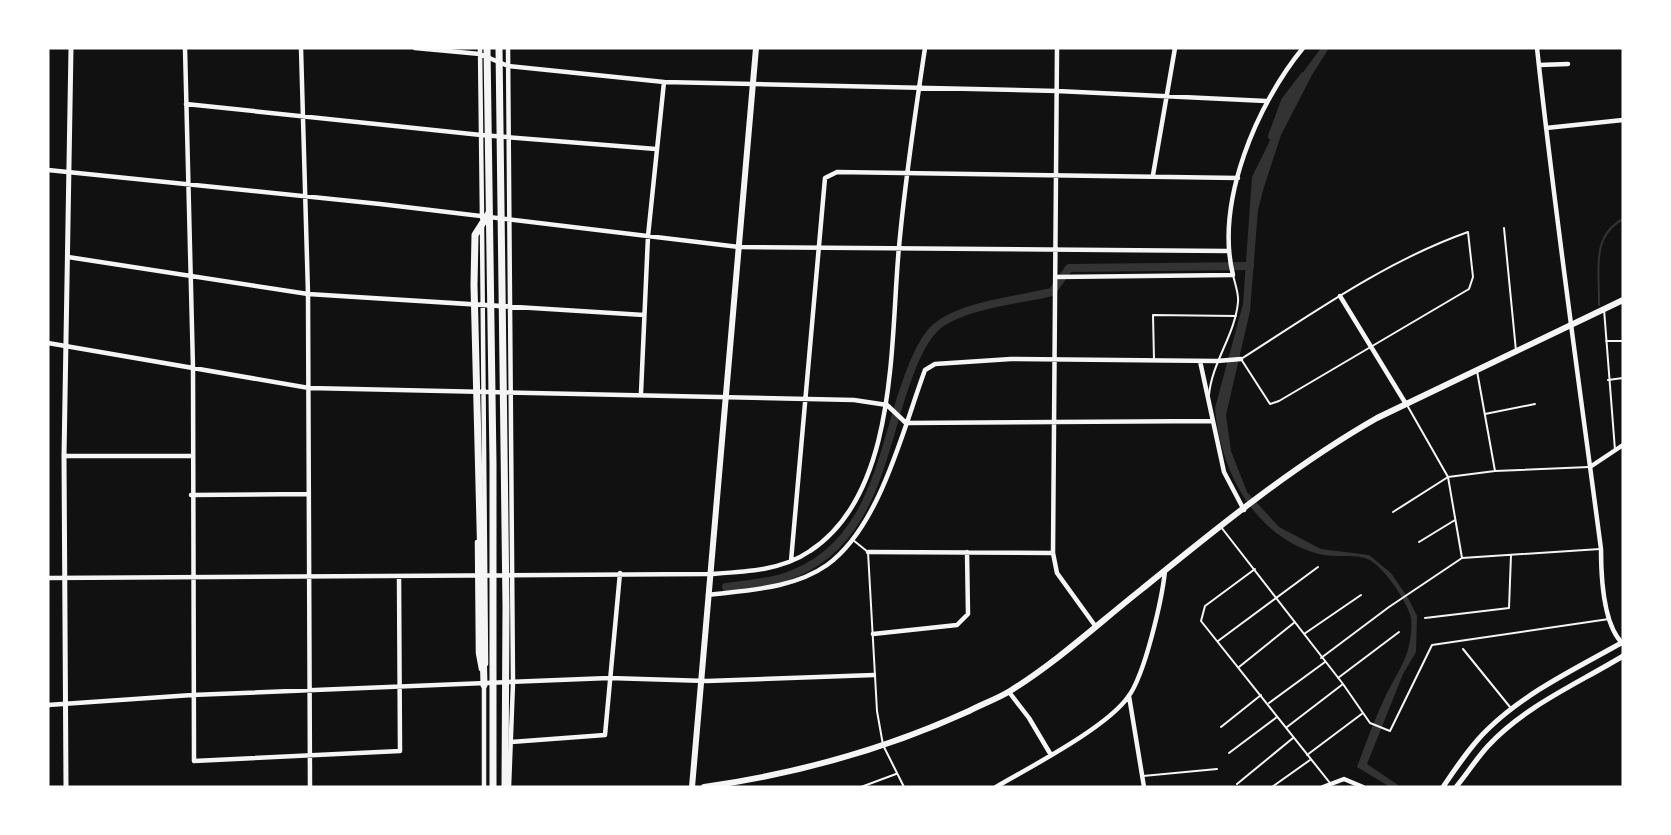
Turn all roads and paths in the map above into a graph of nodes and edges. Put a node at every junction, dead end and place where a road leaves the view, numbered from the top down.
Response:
1 (71, 48) edge
2 (184, 48) edge
3 (301, 48) edge
4 (415, 48) edge
5 (480, 48) edge
6 (487, 48) edge
7 (499, 48) edge
8 (508, 48) edge
9 (756, 48) edge
10 (924, 48) edge
11 (1057, 48) edge
12 (1175, 48) edge
13 (1303, 48) edge
14 (1537, 48) edge
15 (480, 54) junction
16 (1568, 64) dead end
17 (1539, 65) junction
18 (508, 66) junction
19 (664, 82) junction
20 (753, 83) junction
21 (919, 88) junction
22 (1057, 91) junction
23 (1168, 96) junction
24 (1266, 100) junction
25 (186, 104) junction
26 (304, 115) junction
27 (1623, 120) edge
28 (1546, 128) junction
29 (481, 135) junction
30 (508, 137) junction
31 (656, 149) junction
32 (48, 170) edge
33 (69, 172) junction
34 (908, 173) junction
35 (1153, 175) junction
36 (1055, 176) junction
37 (1238, 178) junction
38 (187, 184) junction
39 (305, 196) junction
40 (486, 215) junction
41 (509, 221) junction
42 (1504, 228) dead end
43 (648, 237) junction
44 (739, 247) junction
45 (819, 248) junction
46 (899, 248) junction
47 (1057, 249) junction
48 (1227, 251) junction
49 (68, 257) junction
50 (1233, 275) junction
51 (190, 276) junction
52 (1056, 278) junction
53 (308, 294) junction
54 (1340, 296) junction
55 (1623, 300) edge
56 (482, 304) junction
57 (508, 305) junction
58 (1604, 309) junction
59 (644, 315) junction
60 (1236, 316) junction
61 (1572, 325) junction
62 (1623, 341) edge
63 (1606, 342) junction
64 (48, 343) edge
65 (67, 346) junction
66 (1369, 347) junction
67 (1516, 351) junction
68 (1242, 359) junction
69 (1055, 360) junction
70 (1154, 360) junction
71 (1200, 361) junction
72 (1218, 361) junction
73 (193, 368) junction
74 (1477, 370) junction
75 (1623, 378) edge
76 (1608, 380) junction
77 (309, 388) junction
78 (483, 392) junction
79 (510, 393) junction
80 (641, 393) junction
81 (725, 395) junction
82 (804, 400) junction
83 (1209, 404) junction
84 (1406, 404) junction
85 (1535, 404) dead end
86 (887, 405) junction
87 (1485, 414) junction
88 (1056, 421) junction
89 (1212, 421) junction
90 (906, 422) junction
91 (1623, 445) edge
92 (1615, 451) junction
93 (64, 456) junction
94 (191, 456) junction
95 (484, 462) junction
96 (1590, 467) junction
97 (1495, 471) junction
98 (1448, 477) junction
99 (308, 494) junction
100 (191, 495) junction
101 (1244, 510) junction
102 (1393, 512) dead end
103 (1456, 519) junction
104 (1221, 527) junction
105 (853, 540) junction
106 (1419, 542) dead end
107 (1601, 549) junction
108 (868, 552) junction
109 (968, 552) junction
110 (1053, 553) junction
111 (1511, 555) junction
112 (1462, 558) junction
113 (791, 561) junction
114 (1318, 567) dead end
115 (1255, 568) junction
116 (1165, 571) junction
117 (620, 573) junction
118 (709, 574) junction
119 (511, 575) junction
120 (309, 576) junction
121 (399, 576) junction
122 (486, 576) junction
123 (476, 577) junction
124 (48, 578) edge
125 (191, 578) junction
126 (64, 579) junction
127 (708, 595) junction
128 (1361, 595) dead end
129 (1276, 598) junction
130 (1425, 618) dead end
131 (1609, 619) junction
132 (1295, 622) junction
133 (1096, 627) junction
134 (1399, 632) dead end
135 (873, 634) junction
136 (1304, 634) junction
137 (1218, 641) junction
138 (1623, 643) edge
139 (1463, 648) dead end
140 (1623, 656) edge
141 (1321, 658) junction
142 (1325, 662) junction
143 (1239, 667) junction
144 (874, 675) junction
145 (609, 678) junction
146 (1338, 678) junction
147 (701, 680) junction
148 (513, 683) junction
149 (484, 684) junction
150 (1343, 684) junction
151 (401, 688) junction
152 (309, 690) junction
153 (1009, 692) junction
154 (1261, 694) junction
155 (192, 695) junction
156 (1129, 696) junction
157 (66, 703) junction
158 (1269, 704) junction
159 (48, 705) edge
160 (1512, 710) junction
161 (1363, 713) junction
162 (1277, 716) junction
163 (1221, 727) dead end
164 (1287, 728) junction
165 (1294, 737) junction
166 (511, 742) junction
167 (884, 746) junction
168 (1229, 753) dead end
169 (309, 755) junction
170 (1051, 755) junction
171 (1306, 755) junction
172 (1310, 760) junction
173 (1217, 769) dead end
174 (896, 774) junction
175 (1143, 776) junction
176 (1330, 783) junction
177 (1237, 784) dead end
178 (66, 787) edge
179 (310, 787) edge
180 (484, 787) edge
181 (493, 787) edge
182 (507, 787) edge
183 (692, 787) edge
184 (704, 787) edge
185 (861, 787) edge
186 (904, 787) edge
187 (996, 787) edge
188 (1144, 787) edge
189 (1272, 787) edge
190 (1323, 787) edge
191 (1363, 787) edge
192 (1443, 787) edge
193 (1456, 787) edge

1 - 33 street
2 - 25 street
3 - 26 street
4 - 15 street
5 - 15 street
6 - 40 highway
7 - 182 highway
8 - 18 street
9 - 20 main road
10 - 21 street
11 - 22 street
12 - 23 street
13 - 24 street
14 - 17 street
15 - 18 street
15 - 29 street
16 - 17 street
17 - 28 street
18 - 19 street
18 - 30 street
19 - 20 street
19 - 31 street
20 - 21 street
20 - 44 main road
21 - 22 street
21 - 34 street
22 - 23 street
22 - 36 street
23 - 24 street
23 - 35 street
24 - 37 street
25 - 26 street
25 - 38 street
26 - 29 street
26 - 39 street
27 - 28 street
28 - 61 street
29 - 30 street
29 - 40 street
30 - 31 street
30 - 41 street
31 - 43 street
32 - 33 street
33 - 38 street
33 - 49 street
34 - 36 street
34 - 45 street
34 - 46 street
35 - 36 street
35 - 37 street
36 - 47 street
37 - 48 street
38 - 39 street
38 - 51 street
39 - 40 street
39 - 53 street
40 - 41 street
40 - 56 street
40 - 149 highway
40 - 181 highway
41 - 43 street
41 - 57 street
42 - 67 lane
43 - 44 street
43 - 59 street
44 - 45 street
44 - 81 main road
45 - 46 street
45 - 82 street
46 - 47 street
46 - 86 street
47 - 48 street
47 - 52 street
48 - 50 street
49 - 51 street
49 - 65 street
50 - 52 street
50 - 60 lane
51 - 53 street
51 - 73 street
52 - 69 street
53 - 56 street
53 - 77 street
54 - 66 street
54 - 66 lane
54 - 68 lane
55 - 58 main road
56 - 57 street
56 - 78 street
57 - 59 street
57 - 79 street
58 - 61 main road
58 - 63 lane
59 - 80 street
60 - 70 lane
60 - 72 lane
61 - 67 main road
61 - 96 street
62 - 63 lane
63 - 76 lane
64 - 65 street
65 - 73 street
65 - 93 street
66 - 68 lane
66 - 84 street
67 - 74 main road
68 - 72 street
69 - 70 street
69 - 88 street
69 - 90 street
70 - 71 street
71 - 72 street
71 - 83 street
72 - 83 lane
73 - 77 street
73 - 94 street
74 - 84 main road
74 - 87 lane
75 - 76 lane
76 - 92 lane
77 - 78 street
77 - 99 street
78 - 79 street
78 - 95 street
79 - 80 street
79 - 119 street
80 - 81 street
81 - 82 street
81 - 118 main road
82 - 86 street
82 - 113 street
83 - 89 street
84 - 98 lane
84 - 101 main road
85 - 87 lane
86 - 90 street
86 - 113 street
87 - 97 lane
88 - 89 street
88 - 90 street
88 - 110 street
89 - 101 street
90 - 105 street
91 - 92 street
92 - 96 street
93 - 94 street
93 - 126 street
94 - 100 street
95 - 122 street
95 - 123 street
96 - 97 lane
96 - 107 street
97 - 98 lane
98 - 102 lane
98 - 103 lane
99 - 100 street
99 - 120 street
100 - 125 street
101 - 104 main road
103 - 106 lane
103 - 112 lane
104 - 115 lane
104 - 116 main road
105 - 108 lane
105 - 127 street
107 - 111 lane
107 - 131 street
108 - 109 street
108 - 135 lane
109 - 110 street
109 - 135 street
110 - 133 street
111 - 112 lane
111 - 130 lane
112 - 141 lane
113 - 118 street
114 - 129 lane
115 - 129 lane
115 - 137 lane
116 - 133 main road
116 - 156 street
117 - 118 street
117 - 119 street
117 - 145 street
118 - 127 main road
119 - 122 street
119 - 148 street
120 - 121 street
120 - 125 street
120 - 152 street
121 - 123 street
121 - 151 street
122 - 123 street
122 - 149 street
123 - 149 street
124 - 126 street
125 - 126 street
125 - 155 street
126 - 157 street
127 - 147 main road
128 - 136 lane
129 - 132 lane
129 - 137 lane
131 - 138 street
131 - 161 lane
132 - 136 lane
132 - 143 lane
133 - 153 main road
134 - 146 lane
135 - 144 lane
136 - 141 lane
137 - 143 lane
138 - 160 street
139 - 160 lane
140 - 193 street
141 - 142 lane
142 - 146 lane
142 - 158 lane
143 - 154 lane
144 - 147 street
144 - 167 lane
145 - 147 street
145 - 148 street
145 - 166 street
146 - 150 lane
147 - 183 main road
148 - 149 street
148 - 166 street
149 - 151 street
149 - 180 street
150 - 161 lane
150 - 164 lane
151 - 152 street
151 - 169 street
152 - 155 street
152 - 169 street
153 - 167 main road
153 - 170 street
154 - 158 lane
154 - 163 lane
155 - 157 street
155 - 169 street
156 - 170 street
156 - 175 street
157 - 159 street
157 - 178 street
158 - 162 lane
160 - 192 street
161 - 171 lane
162 - 164 lane
162 - 168 lane
164 - 165 lane
165 - 171 lane
165 - 177 lane
166 - 182 street
167 - 174 lane
167 - 184 main road
169 - 179 street
170 - 187 street
171 - 172 lane
172 - 176 lane
172 - 189 lane
173 - 175 lane
174 - 185 lane
174 - 186 lane
175 - 188 street
176 - 190 street
176 - 191 street

